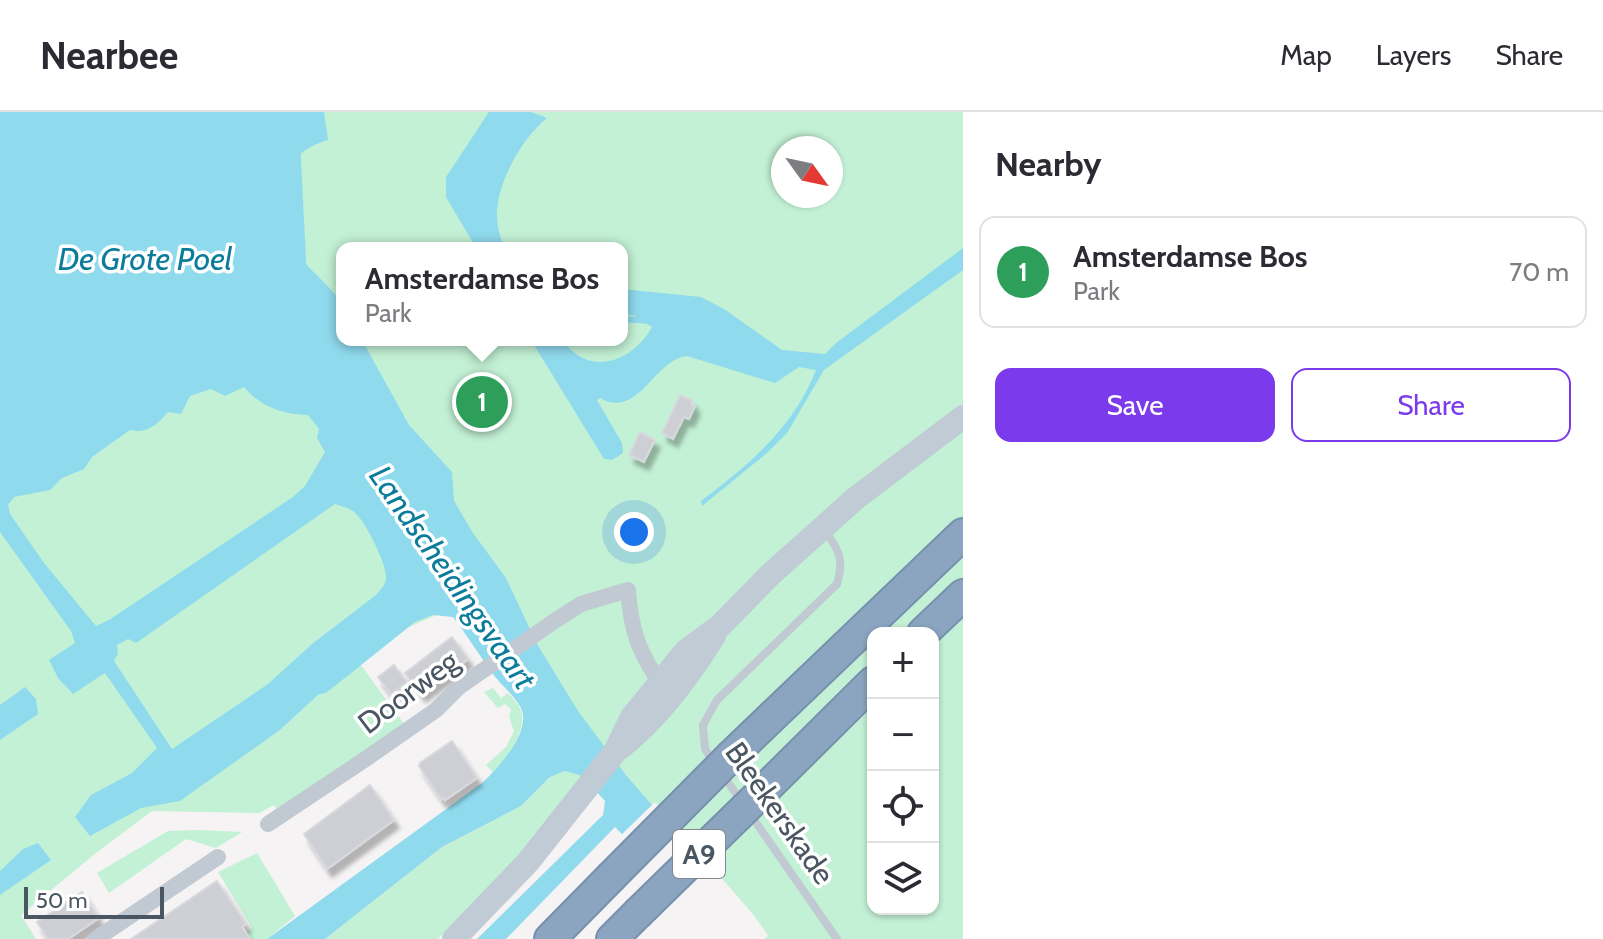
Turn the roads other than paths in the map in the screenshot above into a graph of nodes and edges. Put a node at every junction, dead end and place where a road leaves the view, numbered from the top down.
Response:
1 (963, 417) edge
2 (823, 528) junction
3 (963, 534) edge
4 (963, 595) edge
5 (929, 627) edge
6 (867, 688) edge
7 (665, 689) junction
8 (268, 824) dead end
9 (218, 857) dead end
10 (96, 939) edge
11 (454, 939) edge
12 (550, 939) edge
13 (612, 939) edge
14 (837, 939) edge

1 - 2 street
2 - 7 street
2 - 14 lane, Bleekerskade
3 - 12 highway, A9, bridge
4 - 5 highway
6 - 13 highway, A9, bridge
7 - 8 street, Doorweg
7 - 11 street
9 - 10 street

